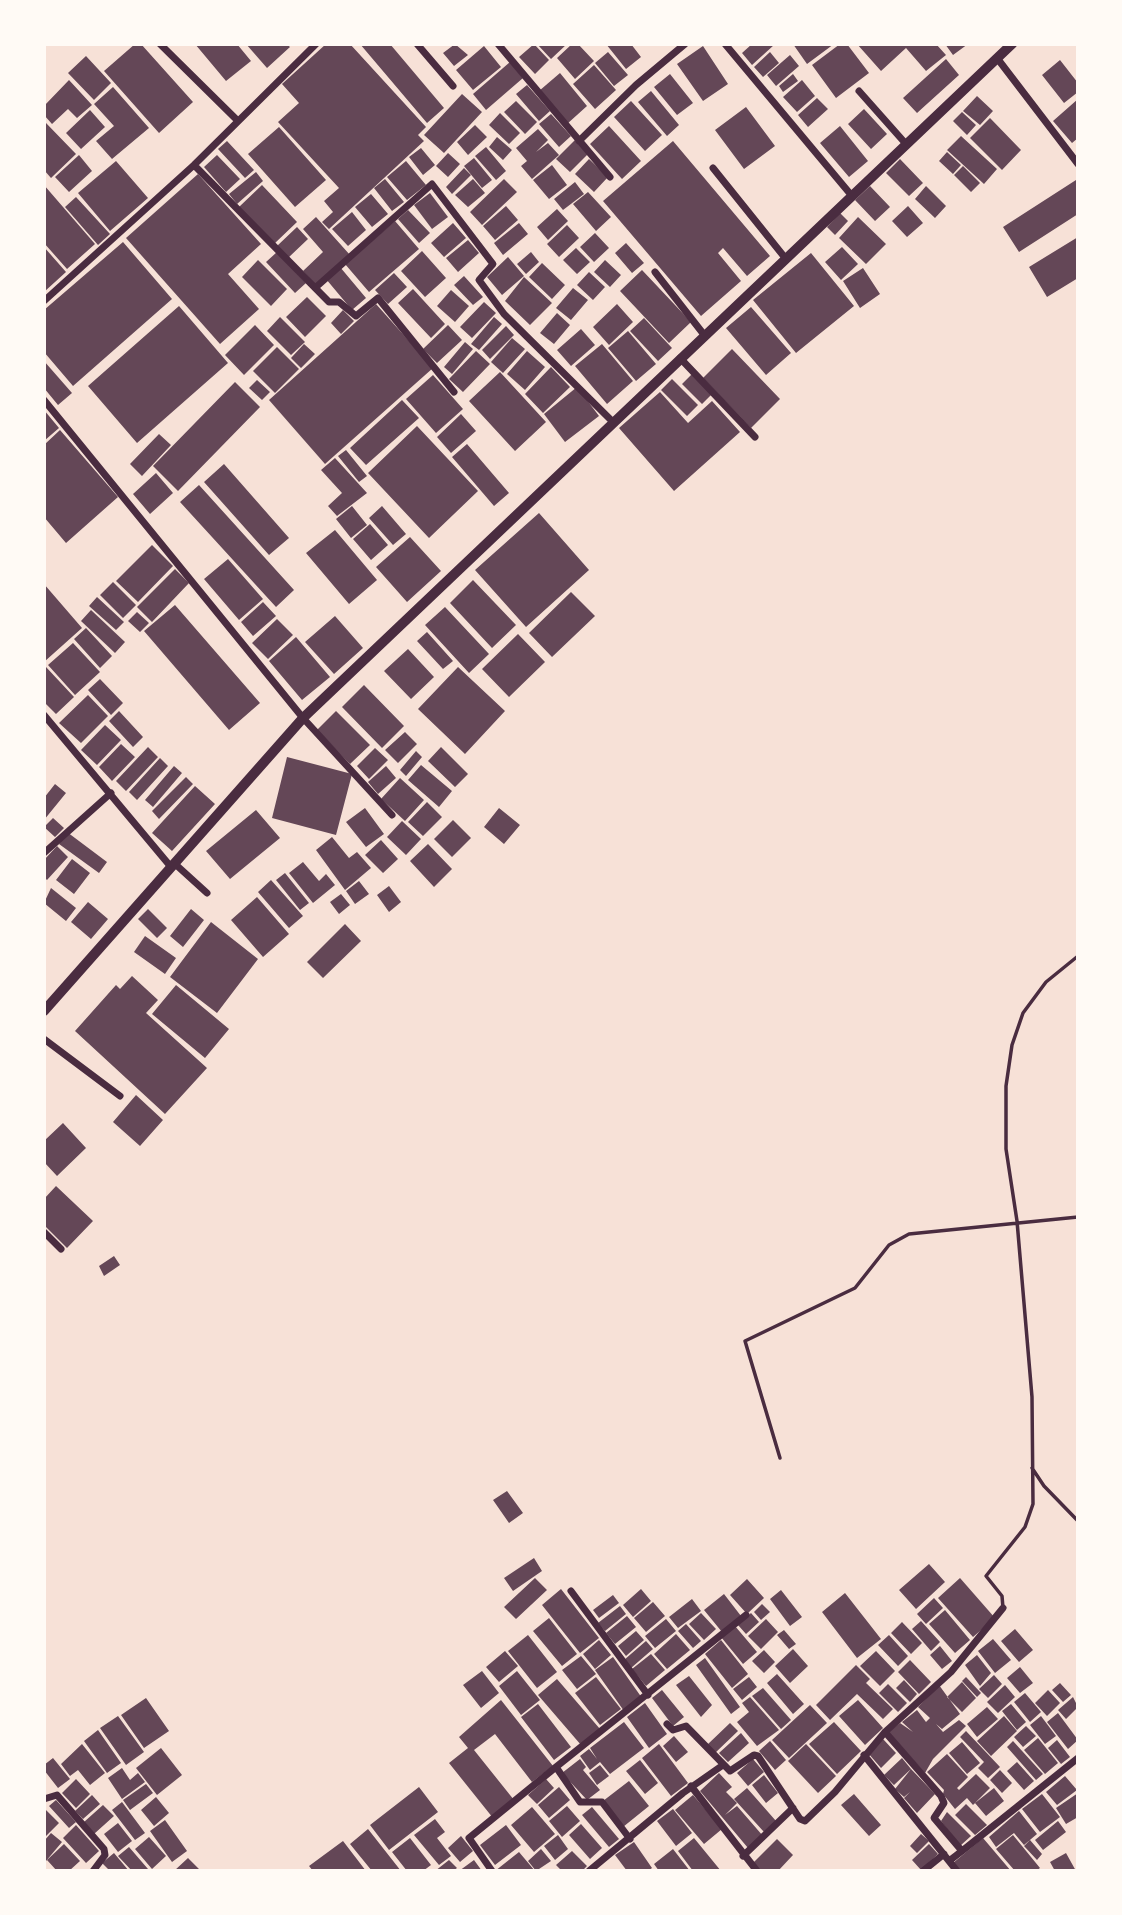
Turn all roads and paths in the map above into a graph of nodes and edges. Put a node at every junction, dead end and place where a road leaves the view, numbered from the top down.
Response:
1 (160, 44) edge
2 (316, 44) edge
3 (417, 44) edge
4 (498, 44) edge
5 (685, 44) edge
6 (725, 44) edge
7 (1012, 44) edge
8 (997, 58) junction
9 (453, 86) dead end
10 (859, 91) dead end
11 (237, 120) junction
12 (579, 141) junction
13 (906, 144) junction
14 (194, 164) junction
15 (1078, 164) edge
16 (713, 168) dead end
17 (610, 177) dead end
18 (852, 196) junction
19 (786, 259) junction
20 (655, 272) dead end
21 (315, 288) junction
22 (44, 301) edge
23 (705, 336) junction
24 (680, 358) junction
25 (454, 392) dead end
26 (44, 400) edge
27 (613, 422) junction
28 (755, 437) dead end
29 (44, 715) edge
30 (303, 718) junction
31 (111, 793) junction
32 (392, 815) dead end
33 (44, 853) edge
34 (173, 865) junction
35 (207, 893) dead end
36 (1078, 956) edge
37 (44, 1011) edge
38 (44, 1039) edge
39 (120, 1096) dead end
40 (1078, 1217) edge
41 (1017, 1221) junction
42 (44, 1231) edge
43 (61, 1249) dead end
44 (780, 1458) dead end
45 (1031, 1466) junction
46 (1078, 1521) edge
47 (571, 1591) dead end
48 (1002, 1610) joint
49 (746, 1615) dead end
50 (649, 1695) junction
51 (667, 1724) dead end
52 (885, 1732) junction
53 (864, 1755) junction
54 (1078, 1758) edge
55 (723, 1765) junction
56 (556, 1767) junction
57 (691, 1786) junction
58 (44, 1799) edge
59 (793, 1808) junction
60 (629, 1839) junction
61 (962, 1851) junction
62 (743, 1856) junction
63 (947, 1858) junction
64 (93, 1871) edge
65 (492, 1871) edge
66 (589, 1871) edge
67 (757, 1871) edge
68 (923, 1871) edge
69 (957, 1871) edge

1 - 11 street
2 - 11 street
3 - 9 street
4 - 12 street
5 - 12 street
6 - 18 street
7 - 8 street
8 - 13 street
8 - 15 street
10 - 13 street
11 - 14 street
12 - 17 street
13 - 18 street
14 - 21 street
14 - 22 street
16 - 19 street
18 - 19 street
19 - 23 street
20 - 23 street
21 - 25 street
21 - 27 street
23 - 24 street
24 - 27 street
24 - 28 street
26 - 30 street
27 - 30 street
29 - 31 street
30 - 32 street
30 - 34 street
31 - 33 street
31 - 34 street
34 - 35 street
34 - 37 street
36 - 41 lane
38 - 39 street
40 - 41 lane
41 - 44 lane
41 - 45 lane
42 - 43 street
45 - 46 lane
45 - 48 lane
47 - 50 street
48 - 52 street
49 - 50 street
50 - 56 street
51 - 55 street
52 - 53 street
52 - 61 street
53 - 59 street
53 - 63 street
54 - 61 street
55 - 57 street
55 - 59 street
56 - 60 street
56 - 65 street
57 - 60 street
57 - 62 street
58 - 64 street
59 - 62 street
60 - 66 street
61 - 63 street
62 - 67 street
63 - 68 street
63 - 69 street

